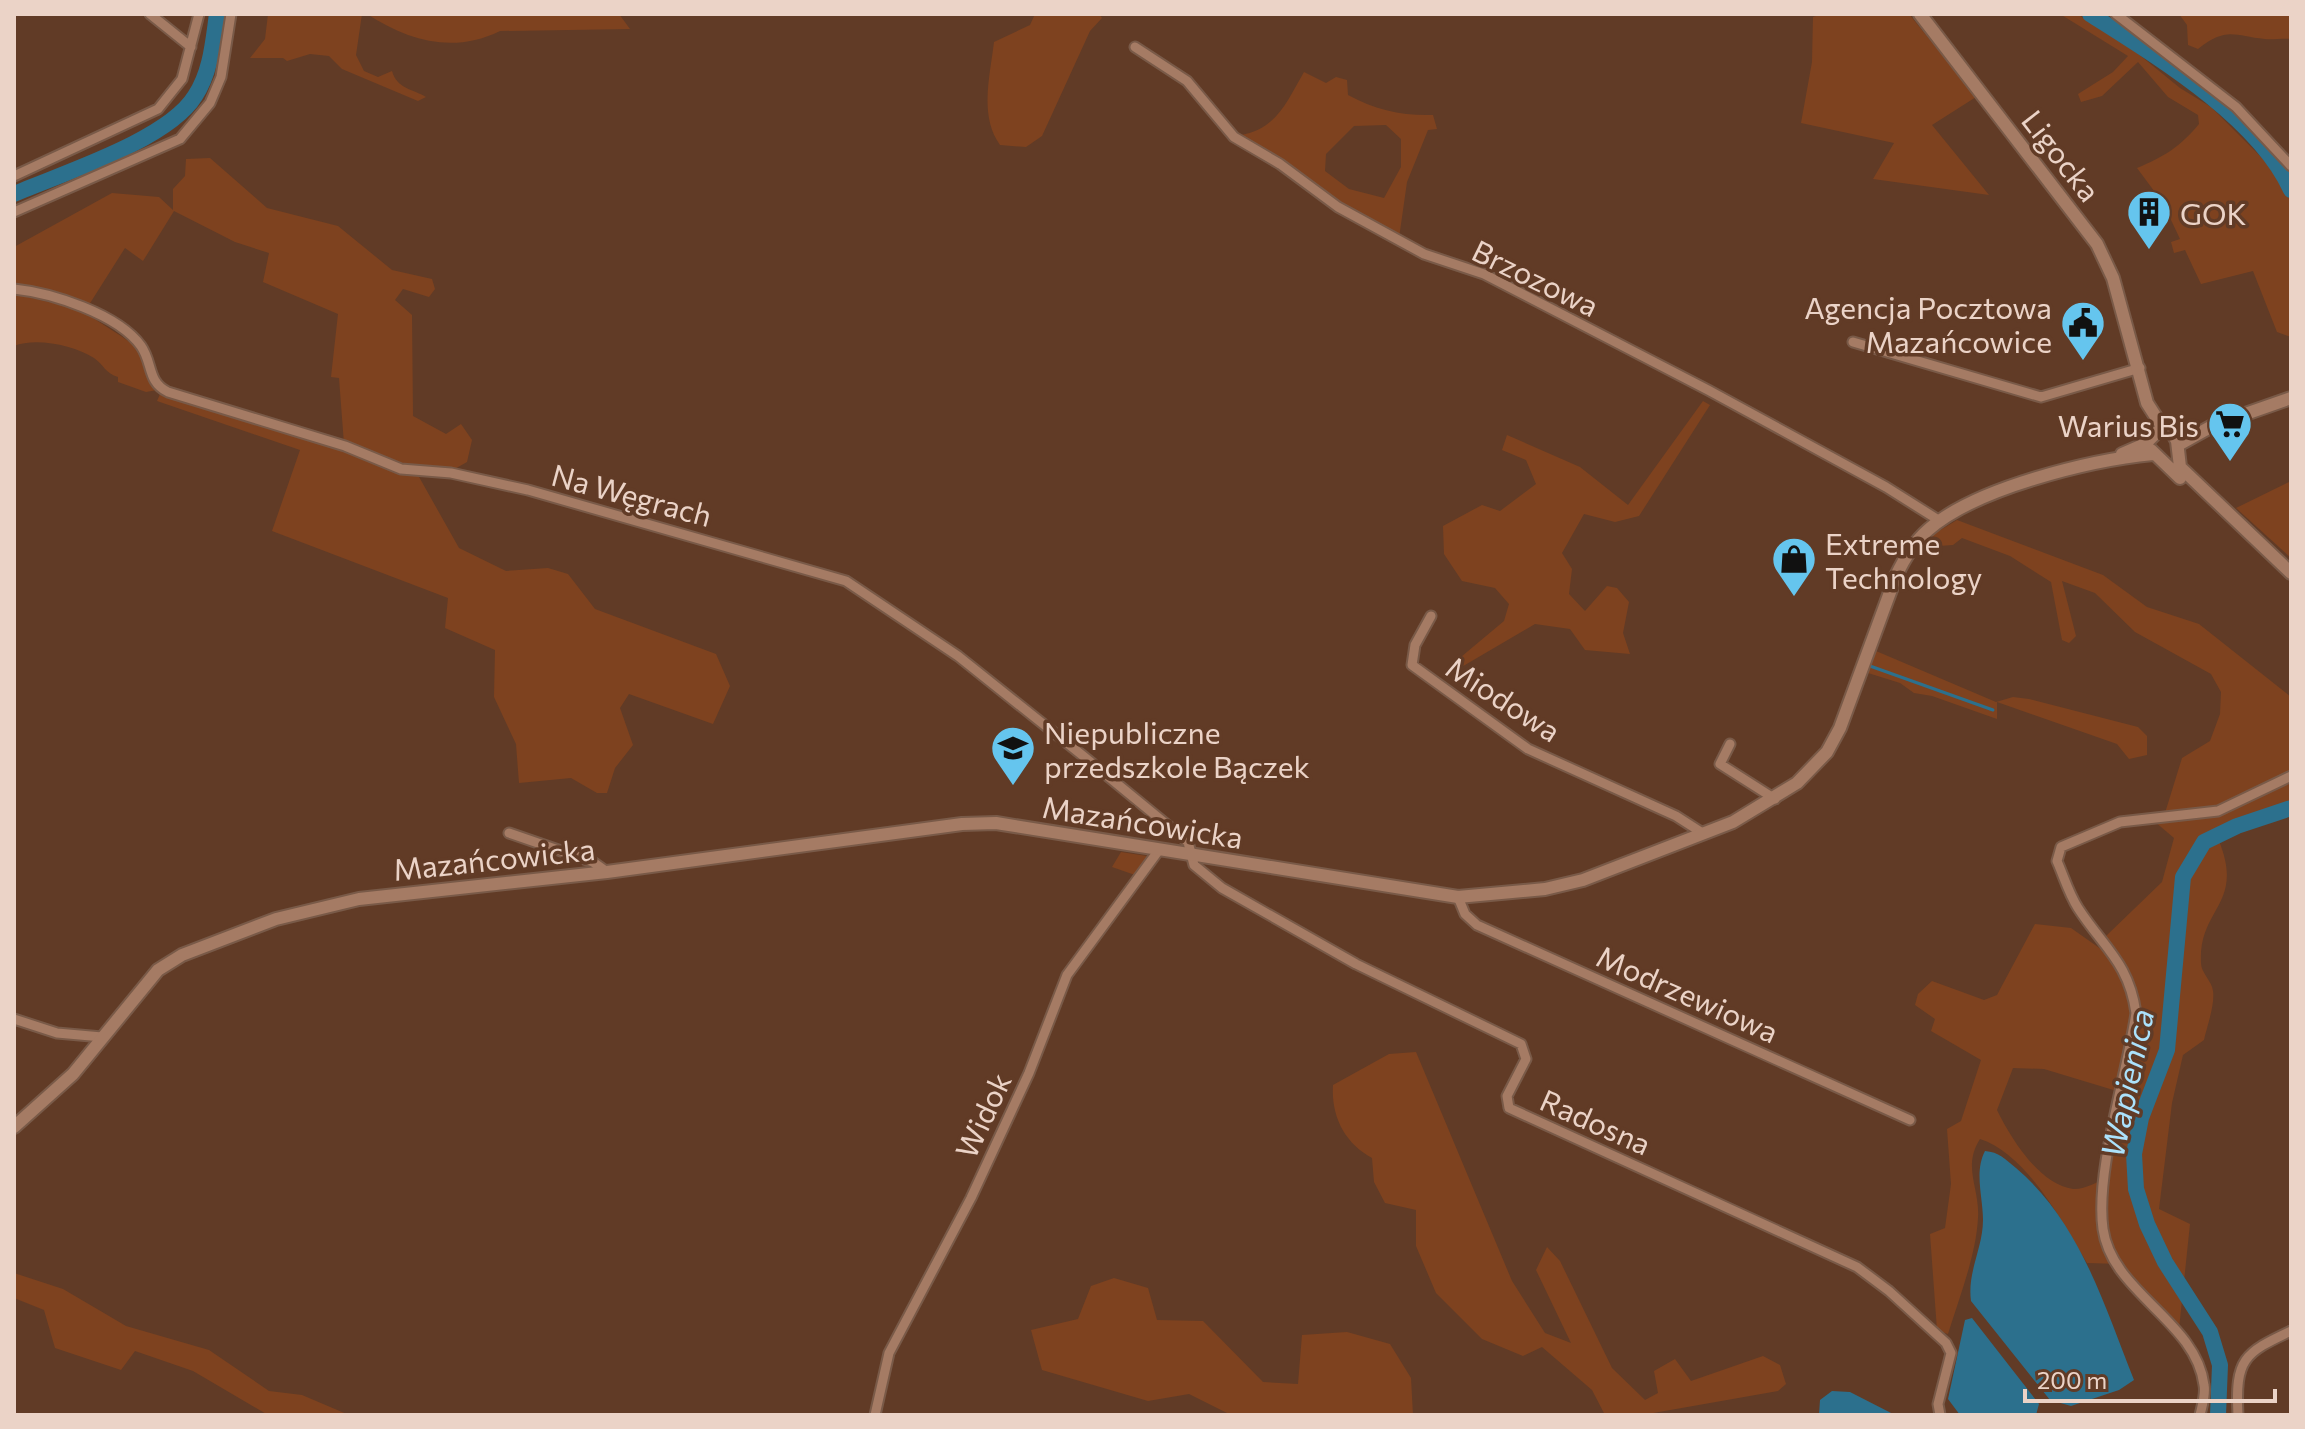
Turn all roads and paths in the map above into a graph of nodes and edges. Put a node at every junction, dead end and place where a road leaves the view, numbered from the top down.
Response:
1 (150, 14) edge
2 (199, 14) edge
3 (231, 14) edge
4 (1920, 14) edge
5 (2116, 14) edge
6 (191, 47) junction
7 (1135, 47) dead end
8 (2291, 166) edge
9 (14, 176) edge
10 (14, 212) edge
11 (14, 289) edge
12 (1853, 342) dead end
13 (2140, 368) junction
14 (2291, 398) edge
15 (2166, 439) junction
16 (2158, 456) junction
17 (2112, 459) junction
18 (2198, 488) junction
19 (1940, 521) junction
20 (2291, 573) edge
21 (1431, 616) dead end
22 (1730, 744) dead end
23 (2291, 776) edge
24 (1775, 799) junction
25 (509, 833) dead end
26 (1704, 834) junction
27 (1159, 850) junction
28 (1192, 855) junction
29 (607, 872) junction
30 (1458, 897) junction
31 (14, 1019) edge
32 (102, 1037) junction
33 (1910, 1120) dead end
34 (14, 1127) edge
35 (2291, 1331) edge
36 (875, 1415) edge
37 (1940, 1415) edge
38 (2200, 1415) edge
39 (2238, 1415) edge

1 - 6 street
2 - 6 street
3 - 10 street
4 - 13 street, Ligocka
5 - 8 street
6 - 9 street
7 - 19 street, Brzozowa
11 - 28 street, Na Węgrach
12 - 13 street
13 - 15 street, Ligocka
14 - 15 street
15 - 16 street
15 - 16 street, Mazańcowicka
15 - 17 street
15 - 18 street, Ligocka
16 - 17 street, Mazańcowicka
16 - 18 street
17 - 19 street, Mazańcowicka
18 - 20 street
19 - 24 street, Mazańcowicka
21 - 26 street, Miodowa
22 - 24 street
23 - 38 street
24 - 26 street, Mazańcowicka
25 - 29 street
26 - 30 street, Mazańcowicka
27 - 28 street, Mazańcowicka
27 - 29 street, Mazańcowicka
27 - 36 street, Widok
28 - 30 street, Mazańcowicka
28 - 37 street, Radosna
29 - 32 street, Mazańcowicka
30 - 33 street, Modrzewiowa
31 - 32 street
32 - 34 street, Mazańcowicka
35 - 39 street

